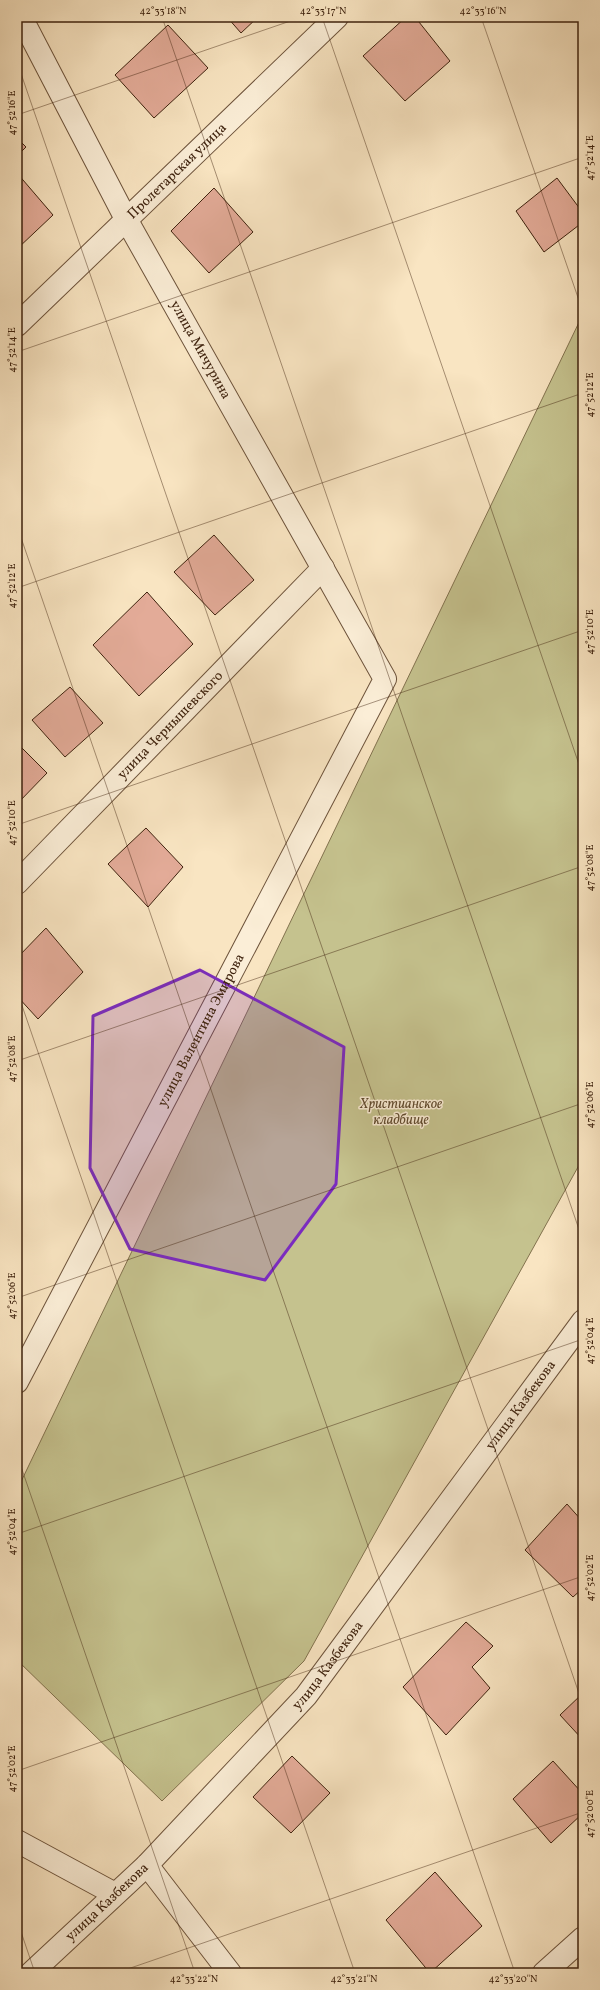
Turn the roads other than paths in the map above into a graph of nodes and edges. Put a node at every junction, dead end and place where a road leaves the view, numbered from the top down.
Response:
1 (22, 17) edge
2 (337, 17) edge
3 (126, 219) junction
4 (17, 325) edge
5 (323, 568) junction
6 (385, 679) joint
7 (17, 883) edge
8 (583, 1321) edge
9 (17, 1382) edge
10 (17, 1841) edge
11 (147, 1865) junction
12 (115, 1894) junction
13 (583, 1938) edge
14 (31, 1973) edge
15 (230, 1973) edge
16 (544, 1973) edge

1 - 3 street, улица Мичурина
2 - 3 street, Пролетарская улица
3 - 4 street, Пролетарская улица
3 - 5 street, улица Мичурина
5 - 6 street, улица Мичурина
5 - 7 street, улица Чернышевского
6 - 9 street, улица Валентина Эмирова
8 - 11 street, улица Казбекова
10 - 12 street
11 - 12 street, улица Казбекова
11 - 15 street
12 - 14 street, улица Казбекова
13 - 16 street

